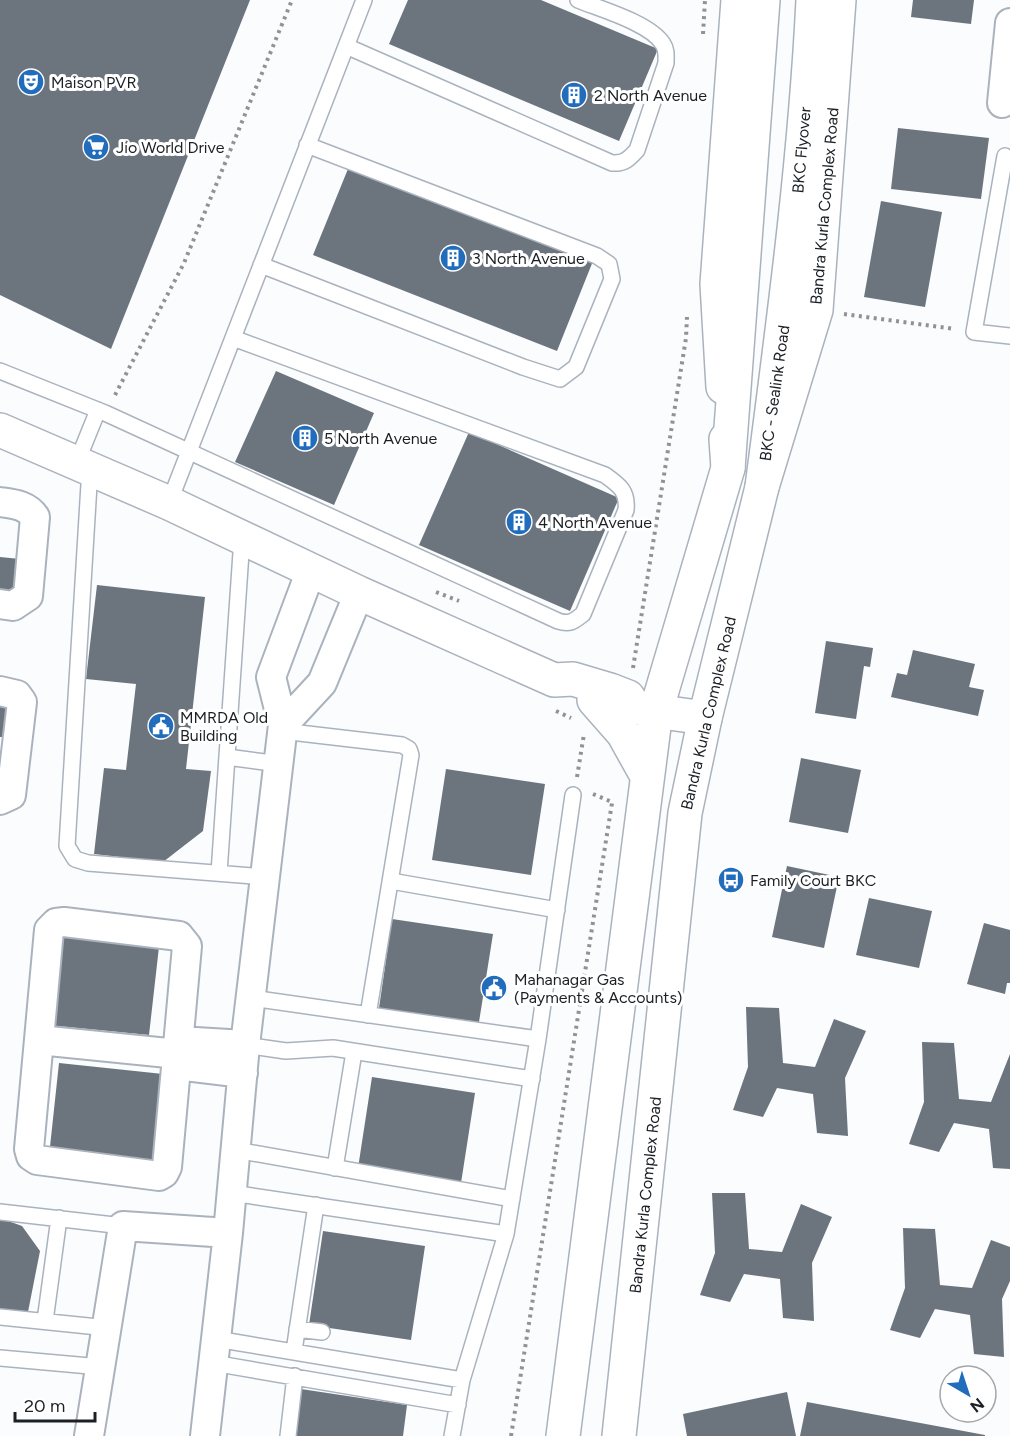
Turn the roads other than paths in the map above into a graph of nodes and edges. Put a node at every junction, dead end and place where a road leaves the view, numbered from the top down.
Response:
1 (364, 0) edge
2 (578, 0) edge
3 (738, 0) edge
4 (763, 0) edge
5 (813, 0) edge
6 (839, 0) edge
7 (1010, 23) edge
8 (346, 46) junction
9 (1002, 103) dead end
10 (308, 146) junction
11 (1005, 156) dead end
12 (261, 265) junction
13 (802, 305) junction
14 (1010, 336) edge
15 (233, 338) junction
16 (0, 371) edge
17 (101, 412) junction
18 (0, 430) edge
19 (188, 453) junction
20 (83, 465) junction
21 (728, 468) junction
22 (762, 487) joint
23 (0, 502) edge
24 (168, 503) junction
25 (242, 538) junction
26 (311, 570) junction
27 (358, 593) junction
28 (0, 604) edge
29 (554, 680) junction
30 (634, 689) junction
31 (0, 691) edge
32 (594, 700) junction
33 (705, 718) junction
34 (283, 728) junction
35 (226, 757) junction
36 (279, 764) junction
37 (647, 776) junction
38 (573, 795) dead end
39 (0, 800) edge
40 (219, 873) junction
41 (266, 877) junction
42 (391, 881) junction
43 (557, 910) junction
44 (251, 998) junction
45 (368, 1015) junction
46 (538, 1039) junction
47 (39, 1040) junction
48 (354, 1052) junction
49 (178, 1053) junction
50 (244, 1059) junction
51 (532, 1079) junction
52 (236, 1150) junction
53 (335, 1168) junction
54 (232, 1193) junction
55 (512, 1199) junction
56 (0, 1212) edge
57 (315, 1212) junction
58 (59, 1218) junction
59 (330, 1221) dead end
60 (123, 1226) junction
61 (228, 1233) junction
62 (506, 1234) junction
63 (0, 1317) edge
64 (45, 1321) junction
65 (108, 1328) junction
66 (297, 1329) junction
67 (322, 1332) dead end
68 (215, 1351) junction
69 (294, 1351) junction
70 (0, 1358) edge
71 (101, 1367) junction
72 (295, 1376) junction
73 (462, 1380) junction
74 (458, 1405) junction
75 (89, 1436) edge
76 (205, 1436) edge
77 (288, 1436) edge
78 (452, 1436) edge
79 (563, 1436) edge
80 (619, 1436) edge

1 - 8 lane
2 - 8 lane
3 - 21 main road
4 - 21 main road
5 - 13 main road, BKC Flyover
6 - 13 main road, Bandra Kurla Complex Road
7 - 9 street
8 - 10 lane
10 - 12 lane
10 - 12 lane
11 - 14 lane
12 - 15 lane
13 - 22 main road, BKC - Sealink Road
15 - 19 lane
15 - 19 lane
16 - 17 lane
17 - 19 lane
17 - 20 lane
18 - 20 main road
19 - 24 lane
20 - 24 main road
20 - 40 lane
21 - 30 main road
22 - 33 main road, Bandra Kurla Complex Road
23 - 28 street
24 - 25 main road
25 - 26 main road
25 - 35 lane
26 - 27 main road
26 - 34 street
27 - 29 main road
27 - 34 street
29 - 30 main road
29 - 32 main road
30 - 32 main road
30 - 33 main road
30 - 37 main road
31 - 39 street
32 - 37 main road
33 - 80 main road, Bandra Kurla Complex Road
34 - 36 street
34 - 42 lane
35 - 36 lane
35 - 40 lane
36 - 41 street
37 - 79 main road
38 - 43 lane
40 - 41 lane
41 - 44 street
42 - 43 lane
42 - 45 lane
43 - 46 lane
44 - 45 lane
44 - 50 street
45 - 46 lane
46 - 51 lane
47 - 49 street
47 - 49 street
47 - 49 street
48 - 50 lane
48 - 51 lane
48 - 53 lane
49 - 50 street
50 - 52 street
51 - 55 lane
52 - 53 lane
52 - 54 street
53 - 55 lane
54 - 57 lane
54 - 61 street
55 - 62 lane
56 - 58 lane
57 - 59 lane
57 - 62 lane
57 - 66 lane
58 - 60 lane
58 - 64 lane
60 - 61 street
60 - 65 street
61 - 68 street
62 - 73 lane
63 - 64 lane
64 - 65 lane
65 - 71 street
66 - 67 lane
66 - 69 lane
68 - 69 lane
68 - 72 lane
68 - 76 street
69 - 73 lane
70 - 71 lane
71 - 75 street
72 - 74 lane
72 - 77 lane
73 - 74 lane
74 - 78 lane

